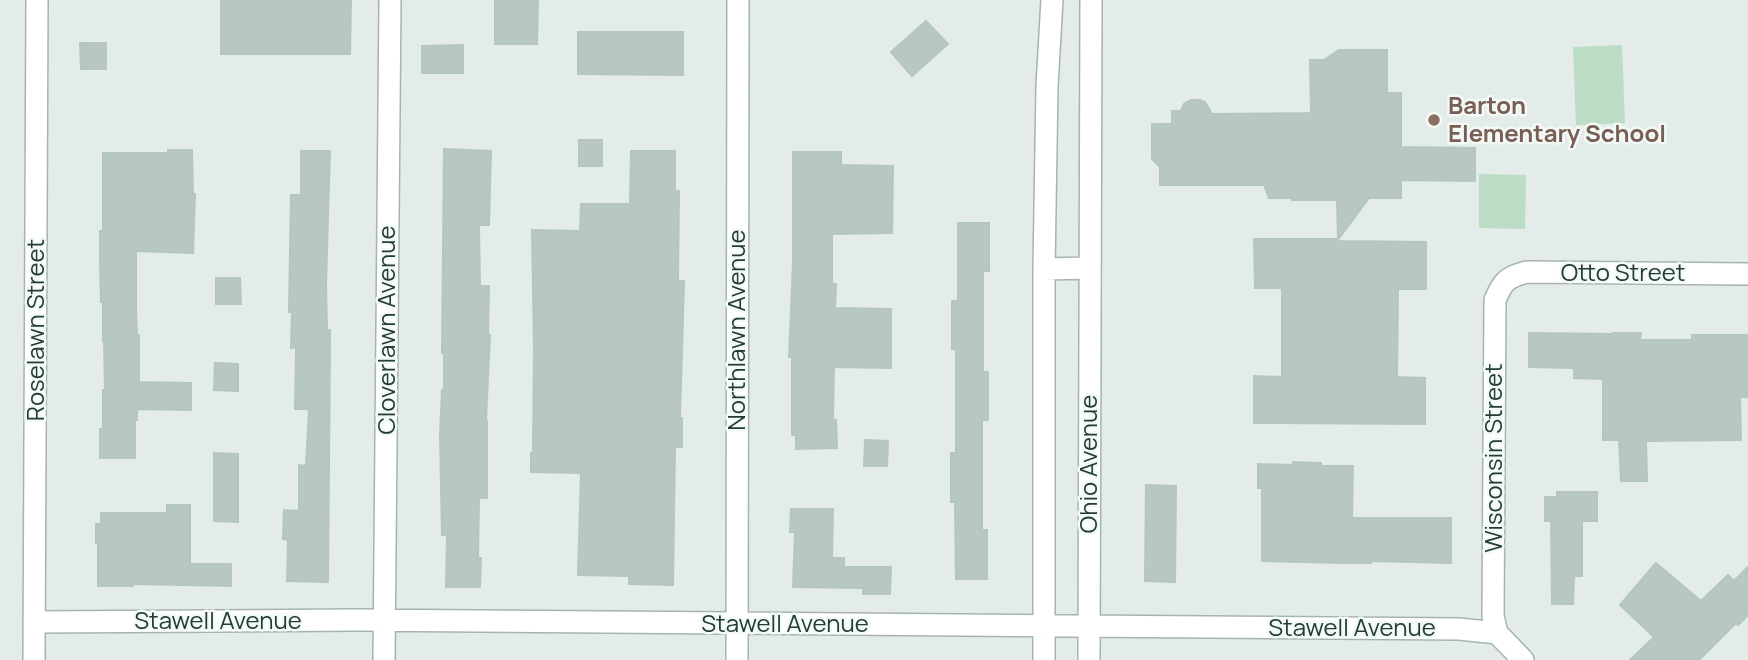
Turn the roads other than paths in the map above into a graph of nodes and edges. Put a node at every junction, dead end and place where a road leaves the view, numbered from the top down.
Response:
1 (37, 0) edge
2 (390, 0) edge
3 (738, 0) edge
4 (1052, 0) edge
5 (1091, 0) edge
6 (1090, 268) junction
7 (1044, 269) junction
8 (1748, 274) edge
9 (1501, 285) joint
10 (384, 621) junction
11 (34, 622) junction
12 (737, 624) junction
13 (1044, 625) junction
14 (1090, 626) junction
15 (1497, 633) junction
16 (34, 660) edge
17 (384, 660) edge
18 (737, 660) edge
19 (1044, 660) edge
20 (1089, 660) edge
21 (1523, 660) edge

1 - 11 street, Roselawn Street
2 - 10 street, Cloverlawn Avenue
3 - 12 street, Northlawn Avenue
4 - 7 street, Ohio Avenue
5 - 6 street, Ohio Avenue
6 - 7 street
6 - 14 street, Ohio Avenue
7 - 13 street, Ohio Avenue
8 - 9 street, Otto Street
9 - 15 street, Wisconsin Street
10 - 11 street, Stawell Avenue
10 - 12 street, Stawell Avenue
10 - 17 street, Cloverlawn Avenue
11 - 16 street, Roselawn Street
12 - 13 street, Stawell Avenue
12 - 18 street, Northlawn Avenue
13 - 14 street, Stawell Avenue
13 - 19 street, Ohio Avenue
14 - 15 street, Stawell Avenue
14 - 20 street, Ohio Avenue
15 - 21 street

